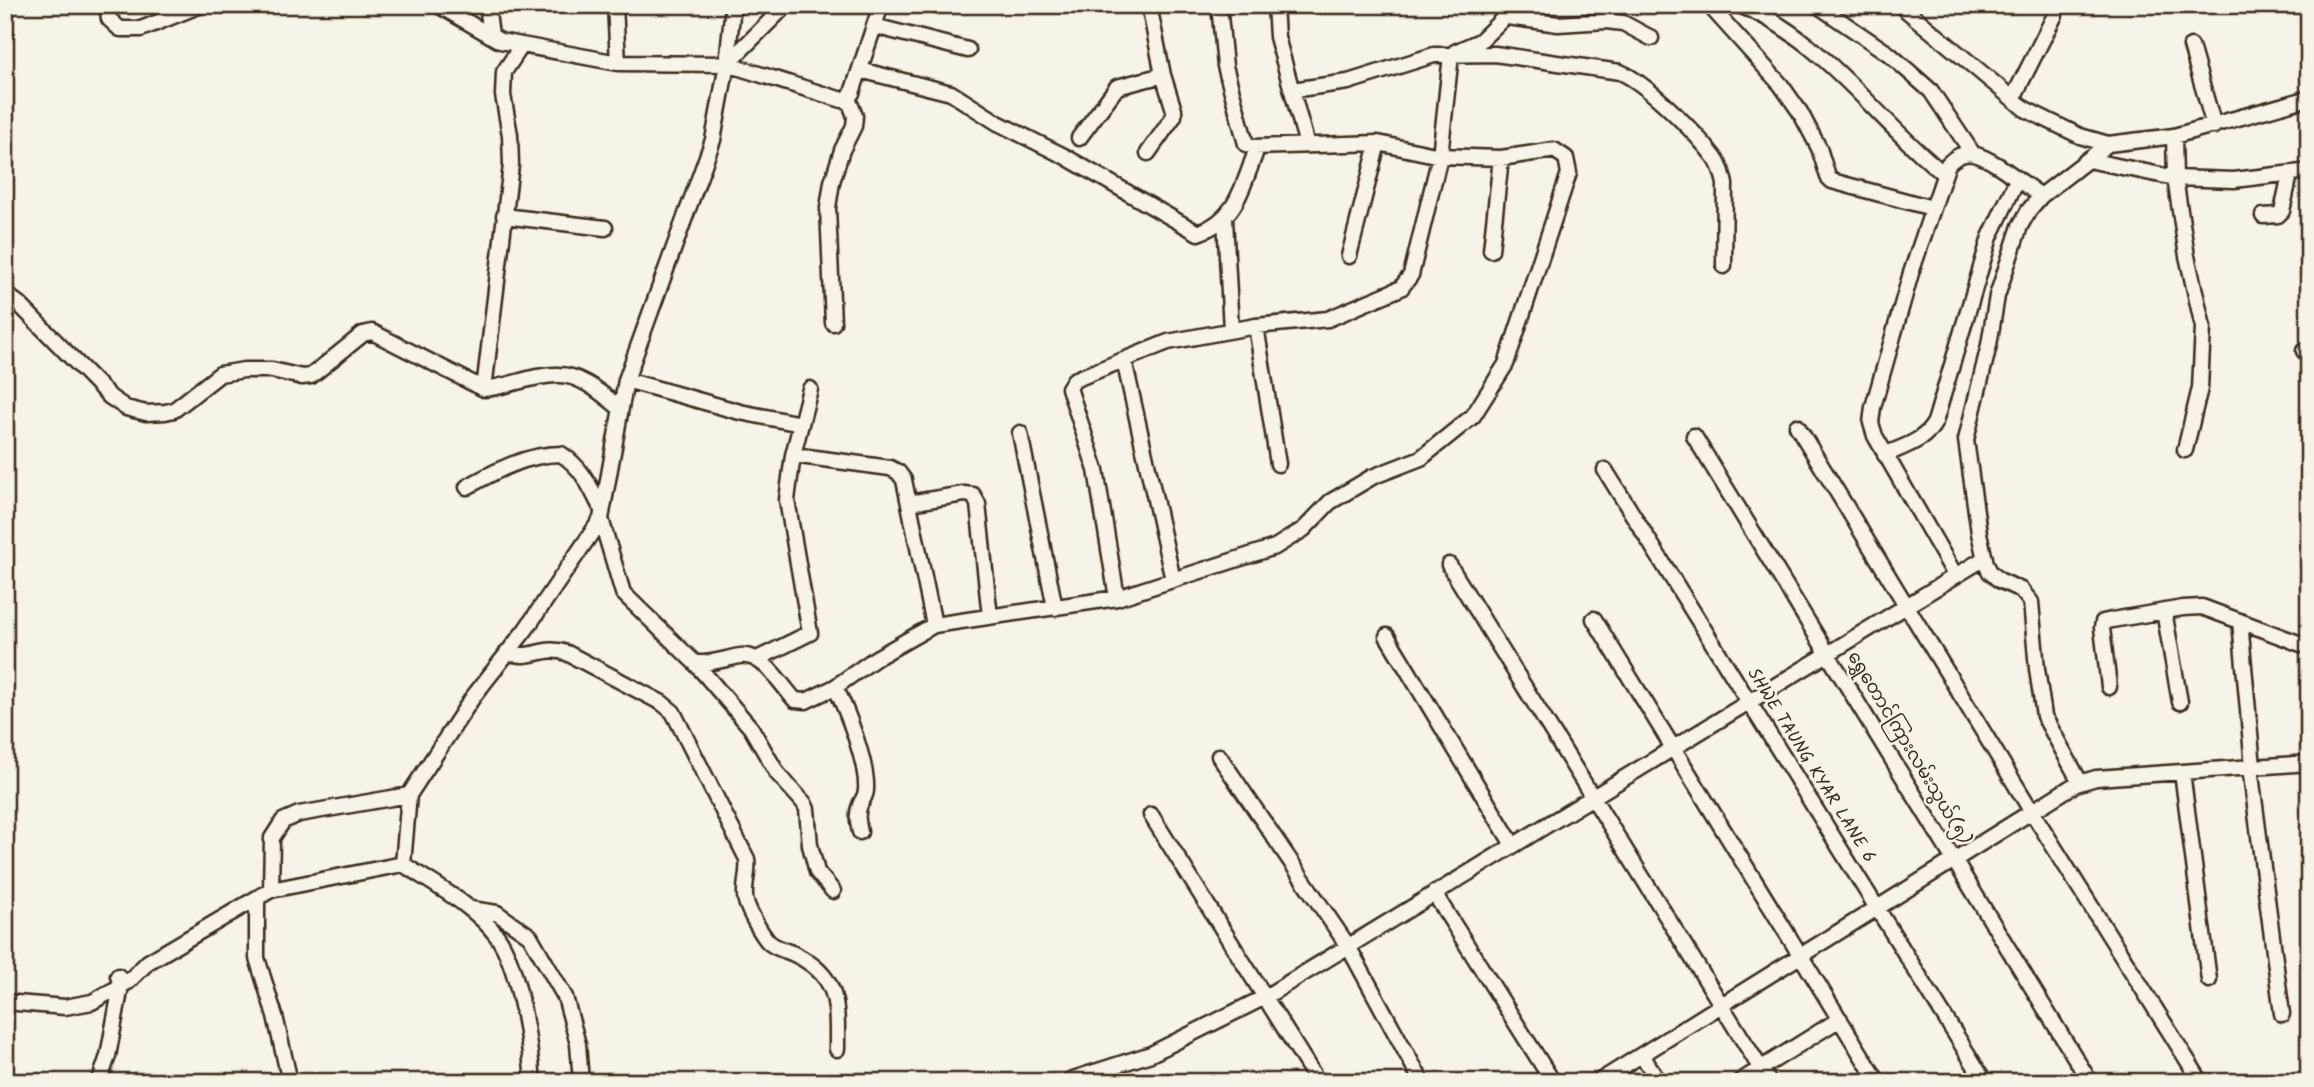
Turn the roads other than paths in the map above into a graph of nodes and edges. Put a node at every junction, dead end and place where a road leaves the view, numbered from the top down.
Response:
1 (107, 5) edge
2 (201, 5) edge
3 (438, 5) edge
4 (487, 5) edge
5 (615, 5) edge
6 (733, 5) edge
7 (786, 5) edge
8 (881, 5) edge
9 (1149, 5) edge
10 (1219, 5) edge
11 (1275, 5) edge
12 (1709, 5) edge
13 (1739, 5) edge
14 (1817, 5) edge
15 (1900, 5) edge
16 (1512, 11) edge
17 (2055, 15) dead end
18 (874, 26) junction
19 (491, 35) junction
20 (1651, 38) dead end
21 (523, 45) junction
22 (2191, 46) dead end
23 (968, 50) dead end
24 (1451, 55) junction
25 (618, 63) junction
26 (727, 64) junction
27 (860, 70) junction
28 (1163, 75) junction
29 (1292, 90) junction
30 (2012, 98) junction
31 (848, 99) junction
32 (2309, 99) edge
33 (2214, 126) junction
34 (2174, 136) junction
35 (1079, 138) dead end
36 (1378, 143) junction
37 (2108, 144) junction
38 (1307, 145) junction
39 (1253, 147) junction
40 (1148, 153) dead end
41 (1973, 154) junction
42 (1440, 156) junction
43 (1501, 158) junction
44 (2088, 160) junction
45 (2309, 171) edge
46 (1944, 174) junction
47 (2290, 174) junction
48 (2175, 178) junction
49 (2017, 180) junction
50 (2041, 196) junction
51 (1932, 208) junction
52 (504, 216) junction
53 (2263, 216) dead end
54 (1225, 219) junction
55 (605, 228) dead end
56 (1492, 250) dead end
57 (1349, 256) dead end
58 (1724, 266) dead end
59 (5, 294) edge
60 (833, 323) dead end
61 (1256, 326) junction
62 (1231, 330) junction
63 (1124, 360) junction
64 (626, 380) junction
65 (484, 389) junction
66 (810, 389) dead end
67 (620, 408) junction
68 (801, 424) junction
69 (1797, 426) dead end
70 (1020, 433) dead end
71 (1694, 436) dead end
72 (2185, 450) dead end
73 (793, 455) junction
74 (1885, 455) junction
75 (1278, 464) dead end
76 (1605, 470) dead end
77 (467, 487) dead end
78 (909, 503) junction
79 (602, 514) junction
80 (1985, 558) junction
81 (1449, 565) dead end
82 (1955, 575) junction
83 (1173, 580) junction
84 (1117, 598) junction
85 (1907, 605) junction
86 (1055, 608) junction
87 (2164, 611) junction
88 (990, 617) junction
89 (1594, 619) dead end
90 (2239, 621) junction
91 (934, 625) junction
92 (1387, 635) dead end
93 (2309, 647) edge
94 (507, 652) junction
95 (1829, 652) junction
96 (759, 658) junction
97 (695, 663) junction
98 (835, 687) junction
99 (2109, 687) dead end
100 (1749, 701) junction
101 (2180, 702) dead end
102 (1671, 748) junction
103 (1219, 756) dead end
104 (2309, 762) edge
105 (2251, 767) junction
106 (2182, 772) junction
107 (2080, 782) junction
108 (409, 795) junction
109 (1591, 797) junction
110 (2032, 812) junction
111 (1151, 815) dead end
112 (860, 832) dead end
113 (1513, 845) junction
114 (1955, 860) junction
115 (403, 864) junction
116 (271, 890) junction
117 (833, 891) dead end
118 (1434, 893) junction
119 (257, 898) junction
120 (1878, 908) junction
121 (471, 909) junction
122 (1348, 946) junction
123 (1801, 956) junction
124 (119, 981) junction
125 (2209, 981) dead end
126 (1265, 997) junction
127 (5, 1002) edge
128 (1722, 1005) junction
129 (2282, 1014) dead end
130 (1840, 1019) junction
131 (837, 1049) dead end
132 (1642, 1055) junction
133 (1761, 1068) junction
134 (1070, 1080) dead end
135 (99, 1082) edge
136 (290, 1082) edge
137 (533, 1082) edge
138 (581, 1082) edge
139 (1318, 1082) edge
140 (1422, 1082) edge
141 (1553, 1082) edge
142 (1598, 1082) edge
143 (1659, 1082) edge
144 (1739, 1082) edge
145 (1769, 1082) edge
146 (1878, 1082) edge
147 (1984, 1082) edge
148 (2090, 1082) edge
149 (2201, 1082) edge

1 - 2 street
3 - 19 street
4 - 19 street
5 - 25 street
6 - 26 street
7 - 26 street
8 - 18 street
9 - 28 street
10 - 39 street
11 - 29 street
12 - 51 street
13 - 46 street
14 - 41 street
15 - 30 street
16 - 20 street
16 - 24 street
17 - 30 street
18 - 23 street
18 - 27 street
19 - 21 street
21 - 25 street
21 - 52 street
22 - 33 street
24 - 29 street
24 - 42 street
24 - 58 street
25 - 26 street
26 - 31 street
26 - 64 street
27 - 31 street
27 - 54 street
28 - 35 street
28 - 40 street
29 - 38 street
30 - 37 street
31 - 60 street
32 - 33 street
33 - 34 street
34 - 37 street
34 - 48 street
36 - 38 street
36 - 42 street
36 - 57 street
37 - 44 street
38 - 39 street
39 - 54 street
41 - 46 street
41 - 49 street
42 - 43 street
42 - 61 street
43 - 56 street
43 - 83 street
44 - 48 street
44 - 50 street
45 - 47 street
46 - 51 street
47 - 48 street
47 - 53 street
48 - 72 street
49 - 50 street
49 - 74 street
50 - 80 street
51 - 74 street
52 - 55 street
52 - 65 street
54 - 62 street
59 - 65 street
61 - 62 street
61 - 75 street
62 - 63 street
63 - 83 street
63 - 84 street
64 - 67 street
64 - 68 street
65 - 67 street
66 - 68 street
67 - 79 street
68 - 73 street
69 - 85 street
70 - 86 street
71 - 95 street, ရွှေတောင်ကြားလမ်းသွယ်(၅)
73 - 78 street
73 - 96 street
74 - 82 street
76 - 100 street, SHWE TAUNG KYAR LANE 6
77 - 79 street
78 - 88 street
78 - 91 street
79 - 94 street
79 - 97 street
80 - 82 street
80 - 107 street
81 - 109 street
82 - 85 street
83 - 84 street
84 - 86 street
85 - 95 street
85 - 110 street
86 - 88 street
87 - 90 street
87 - 99 street
87 - 101 street
88 - 91 street
89 - 102 street
90 - 93 street
90 - 105 street
91 - 98 street
92 - 113 street
94 - 108 street
94 - 131 street
95 - 100 street
95 - 114 street, ရွှေတောင်ကြားလမ်းသွယ်(၅)
96 - 97 street
96 - 98 street
97 - 117 street
98 - 112 street
100 - 102 street
100 - 120 street, SHWE TAUNG KYAR LANE 6
102 - 109 street
102 - 123 street
103 - 122 street
104 - 105 street
105 - 106 street
105 - 129 street
106 - 107 street
106 - 125 street
107 - 110 street
108 - 115 street
108 - 116 street
109 - 113 street
109 - 128 street
110 - 114 street
110 - 149 street
111 - 126 street
113 - 118 street
114 - 120 street
114 - 148 street, ရွှေတောင်ကြားလမ်းသွယ်(၅)
115 - 116 street
115 - 121 street
116 - 119 street
118 - 122 street
118 - 141 street
119 - 124 street
119 - 136 street
120 - 123 street
120 - 147 street, SHWE TAUNG KYAR LANE 6
121 - 137 street
121 - 138 street
122 - 126 street
122 - 140 street
123 - 128 street
123 - 130 street
124 - 127 street
124 - 135 street
126 - 134 street
126 - 139 street
128 - 132 street
128 - 133 street
130 - 133 street
130 - 146 street
132 - 142 street
132 - 143 street
133 - 144 street
133 - 145 street

